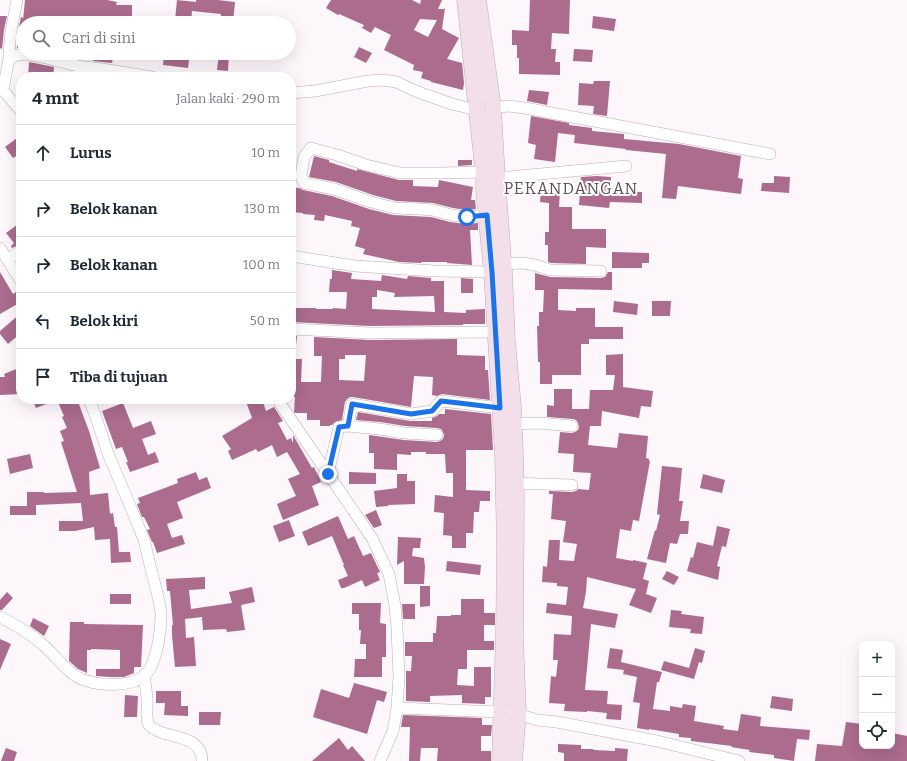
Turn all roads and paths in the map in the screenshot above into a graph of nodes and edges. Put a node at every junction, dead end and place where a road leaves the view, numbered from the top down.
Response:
1 (17, 0) edge
2 (465, 0) edge
3 (478, 0) edge
4 (16, 55) edge
5 (9, 58) junction
6 (51, 60) edge
7 (77, 72) edge
8 (124, 72) edge
9 (1, 89) edge
10 (296, 93) edge
11 (16, 106) edge
12 (501, 107) junction
13 (477, 110) junction
14 (770, 154) dead end
15 (626, 166) dead end
16 (496, 176) junction
17 (487, 215) junction
18 (0, 248) edge
19 (16, 254) edge
20 (296, 257) edge
21 (8, 260) junction
22 (498, 268) junction
23 (601, 271) dead end
24 (16, 273) edge
25 (296, 329) edge
26 (496, 332) junction
27 (91, 404) edge
28 (280, 404) edge
29 (500, 408) junction
30 (517, 424) junction
31 (348, 426) junction
32 (572, 426) dead end
33 (437, 435) dead end
34 (328, 474) junction
35 (514, 483) junction
36 (572, 485) dead end
37 (0, 616) edge
38 (510, 633) junction
39 (144, 675) junction
40 (397, 708) junction
41 (501, 712) junction
42 (518, 714) junction
43 (202, 761) edge
44 (380, 761) edge
45 (500, 761) edge
46 (514, 761) edge
47 (739, 761) edge

1 - 5 street
2 - 13 main road
3 - 12 main road
4 - 5 street
5 - 9 street
6 - 7 street
7 - 8 street
9 - 11 street
10 - 13 street
12 - 13 main road
12 - 14 street
12 - 16 main road
13 - 16 main road
15 - 16 street
16 - 17 main road
16 - 17 street
16 - 22 main road
17 - 22 main road
18 - 21 street
19 - 21 street
20 - 22 street
21 - 24 street
22 - 23 street
22 - 26 main road
22 - 30 main road
25 - 26 street
26 - 29 main road
27 - 39 street
28 - 34 street
29 - 31 street
29 - 35 main road
30 - 32 street
30 - 35 main road
31 - 33 street
31 - 34 street
34 - 40 street
35 - 36 street
35 - 38 main road
37 - 39 street
38 - 41 main road
38 - 42 main road
39 - 43 street
40 - 41 street
40 - 44 street
41 - 42 street
41 - 45 main road
42 - 46 main road
42 - 47 street

